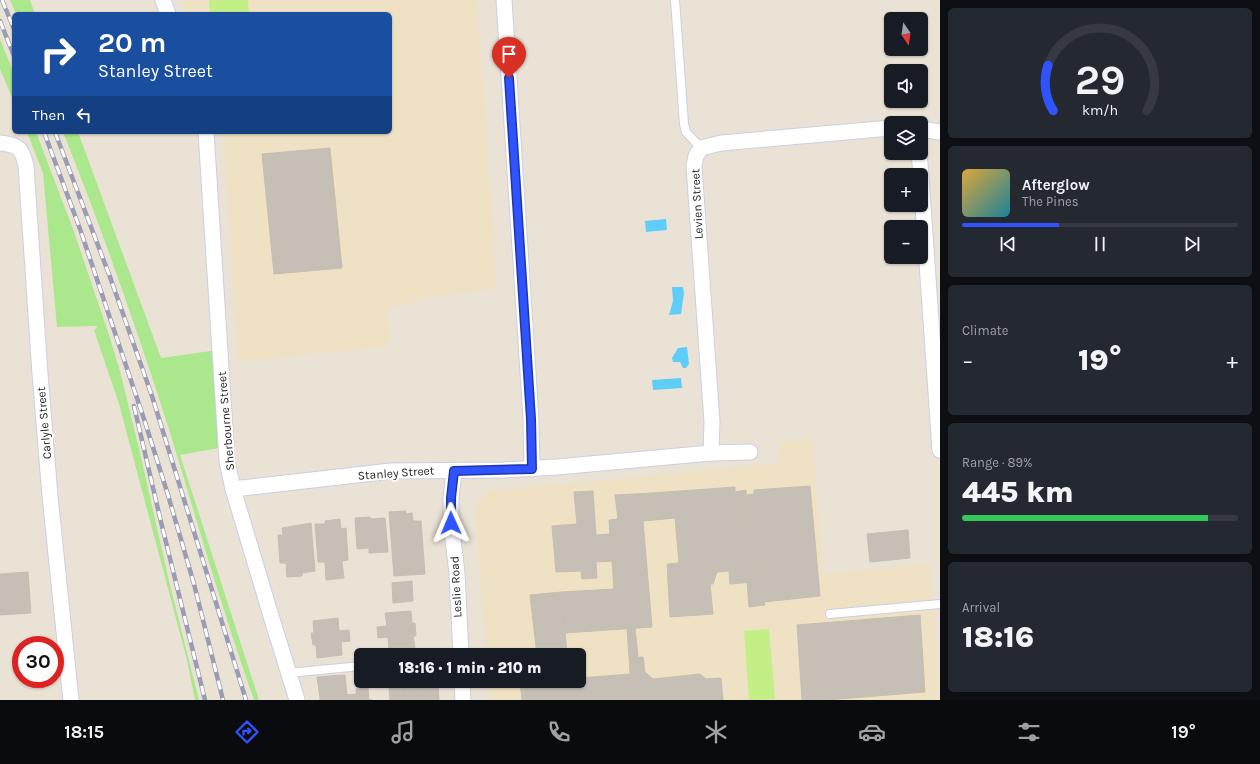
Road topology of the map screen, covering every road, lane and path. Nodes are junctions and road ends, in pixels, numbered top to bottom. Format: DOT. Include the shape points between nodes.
graph roads {
  1 [pos="163,0"];
  2 [pos="504,0"];
  3 [pos="675,0"];
  4 [pos="167,12"];
  5 [pos="884,129"];
  6 [pos="928,130"];
  7 [pos="940,132"];
  8 [pos="206,134"];
  9 [pos="0,143"];
  10 [pos="701,148"];
  11 [pos="923,212"];
  12 [pos="940,450"];
  13 [pos="711,452"];
  14 [pos="750,452"];
  15 [pos="532,469"];
  16 [pos="454,471"];
  17 [pos="233,489"];
  18 [pos="940,604"];
  19 [pos="830,614"];
  20 [pos="461,648"];
  21 [pos="354,667"];
  22 [pos="288,673"];
  23 [pos="462,688"];
  24 [pos="71,700"];
  25 [pos="297,700"];
  26 [pos="463,700"];
  1 -- 4 [label="street"];
  2 -- 15 [label="street"];
  3 -- 10 [label="lane" via="684,124 686,132"];
  5 -- 10 [label="street" via="721,143"];
  6 -- 7 [label="street"];
  8 -- 17 [label="street, Sherbourne Street" via="227,461"];
  9 -- 24 [label="street, Carlyle Street" via="19,147 26,166 48,473"];
  10 -- 13 [label="street, Levien Street" via="694,166 712,422"];
  11 -- 12 [label="street"];
  13 -- 14 [label="street, Stanley Street"];
  13 -- 15 [label="street, Stanley Street"];
  15 -- 16 [label="street, Stanley Street"];
  16 -- 17 [label="street, Stanley Street" via="391,471"];
  16 -- 20 [label="street, Leslie Road" via="451,523 457,573"];
  17 -- 22 [label="street, Sherbourne Street"];
  18 -- 19 [label="lane"];
  21 -- 22 [label="lane"];
  22 -- 25 [label="street, Sherbourne Street"];
  23 -- 26 [label="street"];
}
